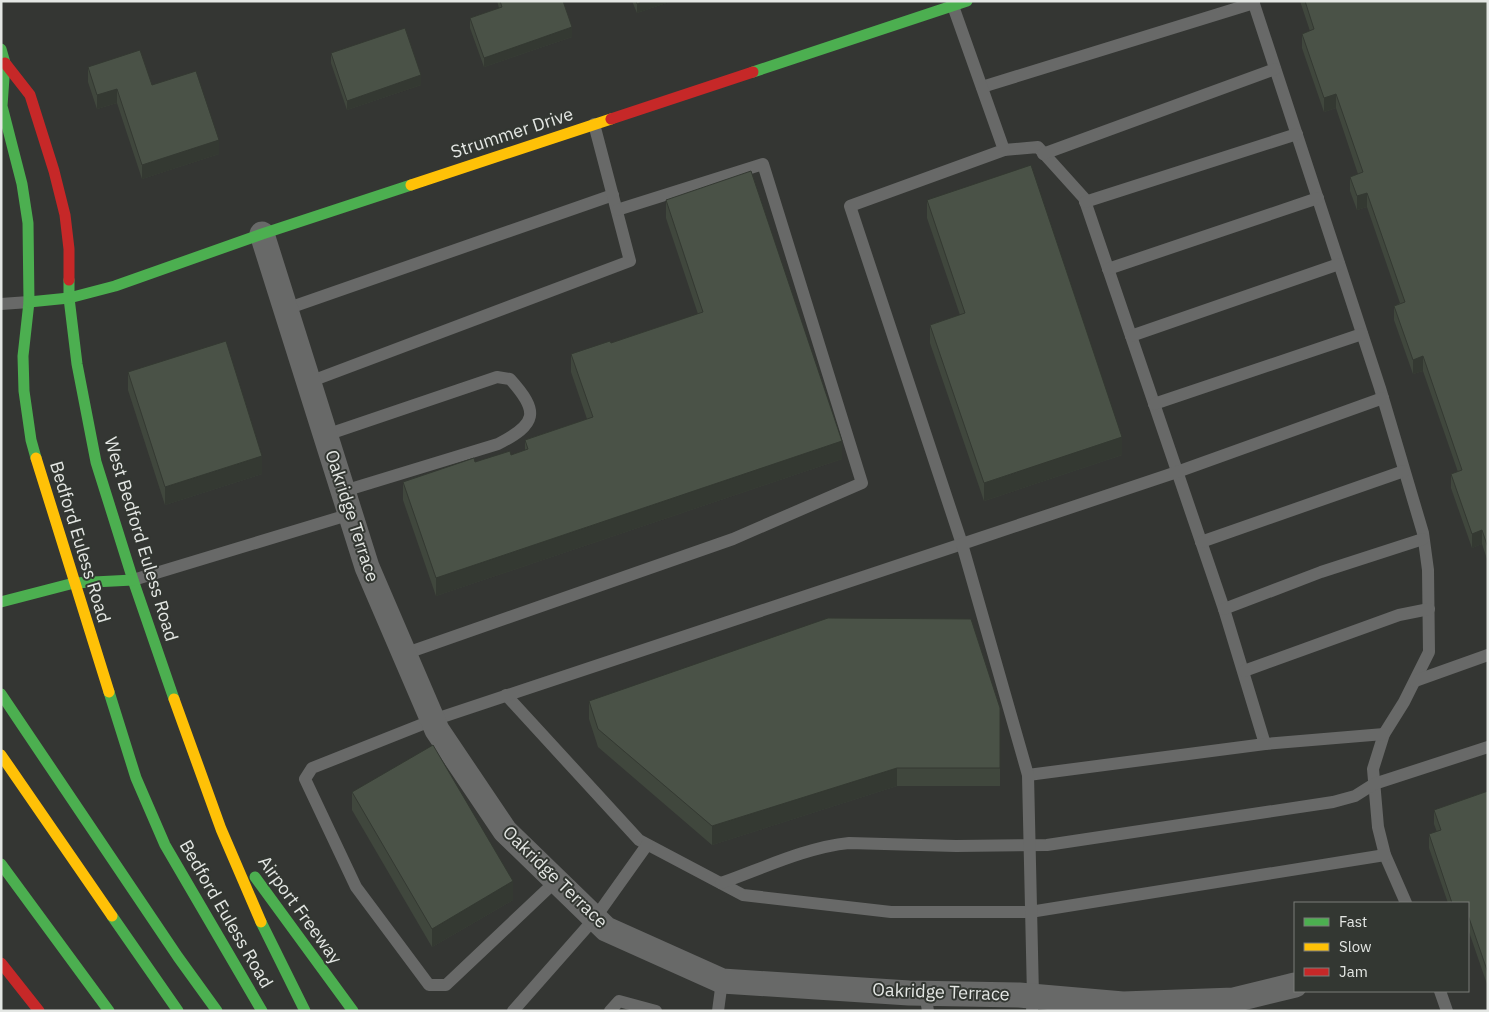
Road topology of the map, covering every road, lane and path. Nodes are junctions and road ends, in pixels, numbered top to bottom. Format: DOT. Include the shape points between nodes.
graph roads {
  1 [pos="967,1"];
  2 [pos="1253,2"];
  3 [pos="953,6"];
  4 [pos="1,49"];
  5 [pos="3,63"];
  6 [pos="1276,69"];
  7 [pos="982,87"];
  8 [pos="594,124"];
  9 [pos="1297,134"];
  10 [pos="1004,150"];
  11 [pos="1043,154"];
  12 [pos="613,195"];
  13 [pos="1318,198"];
  14 [pos="1085,202"];
  15 [pos="617,210"];
  16 [pos="262,234"];
  17 [pos="1339,264"];
  18 [pos="1108,269"];
  19 [pos="69,298"];
  20 [pos="29,302"];
  21 [pos="1,304"];
  22 [pos="286,309"];
  23 [pos="1362,334"];
  24 [pos="1131,336"];
  25 [pos="309,382"];
  26 [pos="1383,398"];
  27 [pos="1154,404"];
  28 [pos="326,435"];
  29 [pos="1404,470"];
  30 [pos="1177,472"];
  31 [pos="347,503"];
  32 [pos="1423,539"];
  33 [pos="1201,542"];
  34 [pos="962,544"];
  35 [pos="133,580"];
  36 [pos="74,584"];
  37 [pos="1,602"];
  38 [pos="1224,609"];
  39 [pos="1429,609"];
  40 [pos="404,654"];
  41 [pos="1488,655"];
  42 [pos="1244,671"];
  43 [pos="1415,681"];
  44 [pos="1,694"];
  45 [pos="506,695"];
  46 [pos="433,720"];
  47 [pos="1384,734"];
  48 [pos="1265,744"];
  49 [pos="1488,747"];
  50 [pos="1,755"];
  51 [pos="1028,775"];
  52 [pos="1374,784"];
  53 [pos="220,829"];
  54 [pos="647,845"];
  55 [pos="1029,846"];
  56 [pos="1385,855"];
  57 [pos="1,864"];
  58 [pos="556,881"];
  59 [pos="721,883"];
  60 [pos="1406,902"];
  61 [pos="1030,912"];
  62 [pos="595,918"];
  63 [pos="1,963"];
  64 [pos="722,981"];
  65 [pos="1294,985"];
  66 [pos="1440,992"];
  67 [pos="927,1002"];
  68 [pos="1032,1003"];
  69 [pos="39,1011"];
  70 [pos="109,1011"];
  71 [pos="178,1011"];
  72 [pos="217,1011"];
  73 [pos="262,1011"];
  74 [pos="304,1011"];
  75 [pos="353,1011"];
  76 [pos="513,1011"];
  77 [pos="610,1011"];
  78 [pos="656,1011"];
  79 [pos="718,1011"];
  80 [pos="1447,1011"];
  1 -- 3 [label="main road, Strummer Drive"];
  2 -- 6 [label="lane"];
  2 -- 7 [label="lane"];
  3 -- 7 [label="lane"];
  3 -- 8 [label="main road, Strummer Drive"];
  4 -- 5 [label="main road, Bedford Euless Road"];
  5 -- 19 [label="main road, West Bedford Euless Road" via="30,95 54,171 65,215"];
  5 -- 20 [label="main road, Bedford Euless Road" via="2,106 22,184 28,223"];
  6 -- 9 [label="lane"];
  6 -- 11 [label="lane"];
  7 -- 10 [label="lane"];
  8 -- 12 [label="lane"];
  8 -- 16 [label="main road, Strummer Drive"];
  9 -- 13 [label="lane"];
  9 -- 14 [label="lane"];
  10 -- 11 [label="lane" via="1038,147"];
  10 -- 34 [label="lane" via="850,206"];
  11 -- 14 [label="lane"];
  12 -- 15 [label="lane"];
  12 -- 22 [label="lane"];
  13 -- 17 [label="lane"];
  13 -- 18 [label="lane"];
  14 -- 18 [label="lane"];
  15 -- 25 [label="lane" via="630,261"];
  15 -- 40 [label="lane" via="763,164 862,483 733,539"];
  16 -- 19 [label="main road, Strummer Drive" via="115,286"];
  16 -- 22 [label="street, Oakridge Terrace"];
  17 -- 23 [label="lane"];
  17 -- 24 [label="lane"];
  18 -- 24 [label="lane"];
  19 -- 20 [label="main road, Strummer Drive"];
  19 -- 35 [label="main road, West Bedford Euless Road" via="77,364 96,462"];
  20 -- 21 [label="lane"];
  20 -- 36 [label="main road, Bedford Euless Road" via="23,365 31,440"];
  22 -- 25 [label="street, Oakridge Terrace"];
  23 -- 26 [label="lane"];
  23 -- 27 [label="lane"];
  24 -- 27 [label="lane"];
  25 -- 28 [label="street, Oakridge Terrace"];
  26 -- 29 [label="lane"];
  26 -- 30 [label="lane"];
  27 -- 30 [label="lane"];
  28 -- 31 [label="street, Oakridge Terrace"];
  28 -- 31 [label="lane" via="497,378 510,379 529,405 531,416 526,427 517,434"];
  29 -- 32 [label="lane"];
  29 -- 33 [label="lane"];
  30 -- 33 [label="lane"];
  30 -- 34 [label="lane"];
  31 -- 35 [label="lane"];
  31 -- 40 [label="street, Oakridge Terrace" via="367,568"];
  32 -- 38 [label="lane" via="1321,572"];
  32 -- 39 [label="lane"];
  33 -- 38 [label="lane"];
  34 -- 45 [label="lane"];
  34 -- 51 [label="lane"];
  35 -- 36 [label="main road"];
  35 -- 53 [label="main road, West Bedford Euless Road"];
  36 -- 37 [label="main road"];
  36 -- 73 [label="main road, Bedford Euless Road" via="136,778 165,845"];
  38 -- 42 [label="lane"];
  39 -- 42 [label="lane" via="1399,615"];
  39 -- 43 [label="lane" via="1429,652"];
  40 -- 46 [label="street, Oakridge Terrace"];
  41 -- 43 [label="lane"];
  42 -- 48 [label="lane"];
  43 -- 47 [label="lane"];
  44 -- 72 [label="main road"];
  45 -- 46 [label="lane"];
  45 -- 54 [label="lane"];
  46 -- 58 [label="street, Oakridge Terrace" via="505,831"];
  46 -- 58 [label="lane" via="312,768 305,779 356,887 429,984 446,985"];
  47 -- 48 [label="lane"];
  47 -- 52 [label="lane" via="1373,769"];
  48 -- 51 [label="lane"];
  49 -- 52 [label="lane"];
  50 -- 71 [label="main road"];
  51 -- 55 [label="lane"];
  52 -- 55 [label="lane" via="1354,796 1333,802"];
  52 -- 56 [label="lane" via="1378,827"];
  53 -- 74 [label="main road, West Bedford Euless Road"];
  53 -- 75 [label="main road, Airport Freeway"];
  54 -- 59 [label="lane"];
  54 -- 62 [label="lane"];
  55 -- 59 [label="lane" via="836,844"];
  55 -- 61 [label="lane"];
  56 -- 60 [label="lane"];
  56 -- 61 [label="lane"];
  57 -- 70 [label="main road"];
  58 -- 62 [label="street, Oakridge Terrace"];
  59 -- 61 [label="lane" via="743,895 891,912"];
  61 -- 68 [label="lane"];
  62 -- 64 [label="street, Oakridge Terrace" via="606,929"];
  62 -- 76 [label="lane"];
  63 -- 69 [label="main road"];
  64 -- 67 [label="street, Oakridge Terrace"];
  64 -- 79 [label="lane"];
  65 -- 68 [label="street, Oakridge Terrace" via="1234,1000"];
  66 -- 80 [label="lane"];
  67 -- 68 [label="street, Oakridge Terrace"];
  77 -- 78 [label="lane" via="619,1001"];
}
